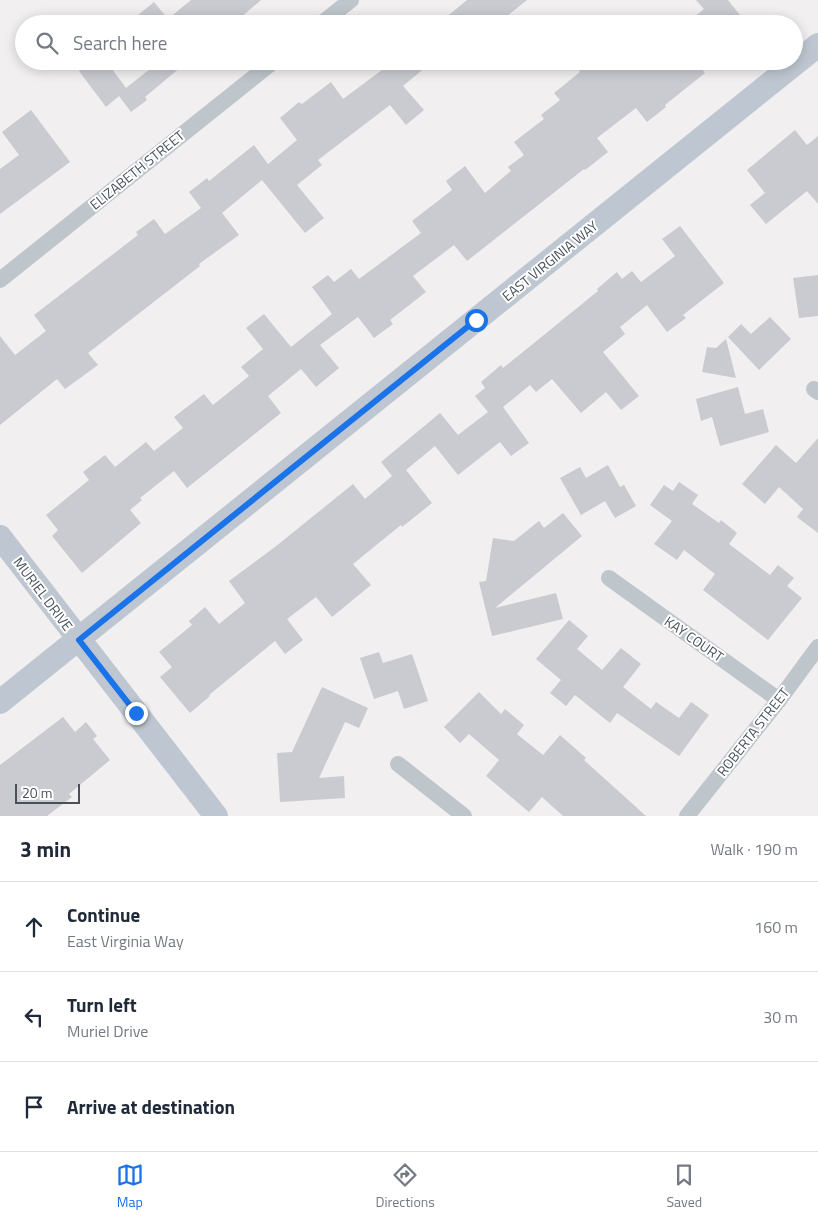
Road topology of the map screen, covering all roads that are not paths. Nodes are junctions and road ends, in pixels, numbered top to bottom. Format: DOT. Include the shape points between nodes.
graph roads {
  1 [pos="351,0"];
  2 [pos="332,15"];
  3 [pos="818,45"];
  4 [pos="803,57"];
  5 [pos="263,70"];
  6 [pos="787,70"];
  7 [pos="0,280"];
  8 [pos="0,537"];
  9 [pos="609,578"];
  10 [pos="79,640"];
  11 [pos="818,647"];
  12 [pos="779,700"];
  13 [pos="0,702"];
  14 [pos="398,764"];
  15 [pos="216,816"];
  16 [pos="464,816"];
  17 [pos="687,816"];
  1 -- 2 [label="street"];
  3 -- 4 [label="street, EAST VIRGINIA WAY"];
  5 -- 7 [label="street, ELIZABETH STREET"];
  6 -- 10 [label="street, EAST VIRGINIA WAY"];
  8 -- 10 [label="street, MURIEL DRIVE"];
  9 -- 12 [label="street, KAY COURT"];
  10 -- 13 [label="street, EAST VIRGINIA WAY"];
  10 -- 15 [label="street, MURIEL DRIVE"];
  11 -- 12 [label="street, ROBERTA STREET"];
  12 -- 17 [label="street, ROBERTA STREET"];
  14 -- 16 [label="street"];
}
